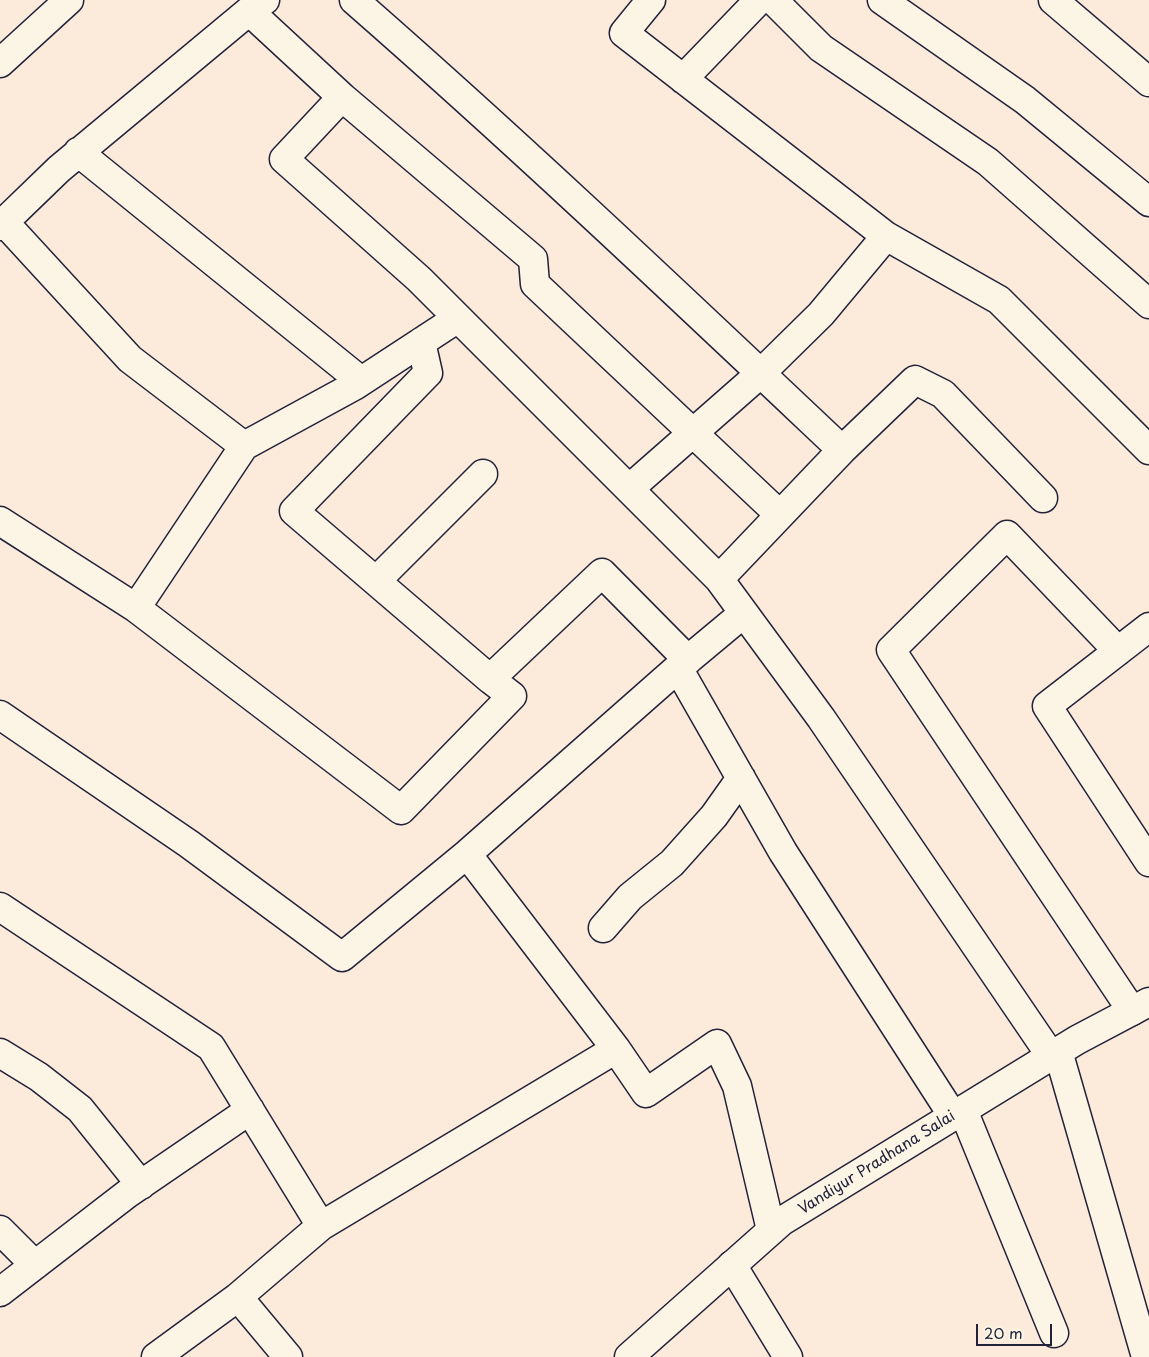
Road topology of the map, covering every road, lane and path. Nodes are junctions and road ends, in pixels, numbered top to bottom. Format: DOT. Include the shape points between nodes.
graph roads {
  1 [pos="69,0"];
  2 [pos="354,0"];
  3 [pos="651,0"];
  4 [pos="759,0"];
  5 [pos="773,0"];
  6 [pos="882,0"];
  7 [pos="1053,0"];
  8 [pos="261,3"];
  9 [pos="0,63"];
  10 [pos="683,79"];
  11 [pos="1149,82"];
  12 [pos="342,97"];
  13 [pos="78,152"];
  14 [pos="1149,202"];
  15 [pos="2,224"];
  16 [pos="886,236"];
  17 [pos="1149,304"];
  18 [pos="458,318"];
  19 [pos="421,342"];
  20 [pos="761,373"];
  21 [pos="361,381"];
  22 [pos="693,433"];
  23 [pos="244,446"];
  24 [pos="842,450"];
  25 [pos="1149,450"];
  26 [pos="483,474"];
  27 [pos="629,489"];
  28 [pos="1043,498"];
  29 [pos="780,515"];
  30 [pos="0,521"];
  31 [pos="719,579"];
  32 [pos="376,581"];
  33 [pos="136,608"];
  34 [pos="744,614"];
  35 [pos="1149,627"];
  36 [pos="1118,651"];
  37 [pos="683,664"];
  38 [pos="490,679"];
  39 [pos="0,715"];
  40 [pos="741,778"];
  41 [pos="467,854"];
  42 [pos="1149,862"];
  43 [pos="0,907"];
  44 [pos="602,928"];
  45 [pos="1141,1006"];
  46 [pos="616,1049"];
  47 [pos="0,1053"];
  48 [pos="1055,1053"];
  49 [pos="250,1110"];
  50 [pos="958,1113"];
  51 [pos="141,1185"];
  52 [pos="321,1226"];
  53 [pos="0,1230"];
  54 [pos="771,1230"];
  55 [pos="36,1265"];
  56 [pos="732,1265"];
  57 [pos="0,1292"];
  58 [pos="238,1297"];
  59 [pos="1054,1334"];
  60 [pos="156,1357"];
  61 [pos="288,1357"];
  62 [pos="629,1357"];
  63 [pos="788,1357"];
  64 [pos="1146,1357"];
  1 -- 9 [label="street"];
  2 -- 20 [label="street" via="444,78"];
  3 -- 10 [label="street" via="624,33"];
  4 -- 10 [label="street"];
  5 -- 17 [label="street" via="821,48 988,162"];
  6 -- 14 [label="street" via="1026,100"];
  7 -- 11 [label="street"];
  8 -- 12 [label="street"];
  8 -- 13 [label="street"];
  10 -- 16 [label="street"];
  12 -- 18 [label="street" via="284,159"];
  12 -- 22 [label="street" via="533,259 535,284"];
  13 -- 15 [label="street"];
  13 -- 21 [label="street"];
  15 -- 23 [label="street" via="130,359"];
  16 -- 20 [label="street" via="821,314"];
  16 -- 25 [label="street" via="999,300"];
  18 -- 19 [label="street"];
  18 -- 27 [label="street"];
  19 -- 21 [label="street"];
  19 -- 32 [label="street" via="428,372 294,511"];
  20 -- 22 [label="street"];
  20 -- 24 [label="street"];
  21 -- 23 [label="street"];
  22 -- 27 [label="street"];
  22 -- 29 [label="street"];
  23 -- 33 [label="street"];
  24 -- 28 [label="street" via="915,380 943,394"];
  24 -- 29 [label="street"];
  26 -- 32 [label="street"];
  27 -- 31 [label="street"];
  29 -- 31 [label="street"];
  30 -- 33 [label="street"];
  31 -- 34 [label="street"];
  32 -- 38 [label="street"];
  33 -- 38 [label="street" via="401,810 512,696"];
  34 -- 37 [label="street"];
  34 -- 48 [label="street" via="821,718"];
  35 -- 36 [label="street"];
  36 -- 42 [label="street" via="1047,706"];
  36 -- 45 [label="street" via="1007,535 890,650"];
  37 -- 38 [label="street" via="602,573"];
  37 -- 40 [label="street"];
  37 -- 41 [label="street"];
  39 -- 41 [label="street" via="189,844 342,957"];
  40 -- 44 [label="street" via="714,816 672,863 630,897"];
  40 -- 50 [label="street" via="783,852"];
  41 -- 46 [label="street"];
  43 -- 49 [label="street" via="211,1047"];
  45 -- 48 [label="street, Vandiyur Pradhana Salai"];
  46 -- 52 [label="street"];
  46 -- 54 [label="street" via="646,1093 717,1044 737,1086"];
  47 -- 51 [label="street" via="39,1077 80,1109"];
  48 -- 50 [label="street, Vandiyur Pradhana Salai"];
  48 -- 64 [label="street"];
  49 -- 51 [label="street"];
  49 -- 52 [label="street"];
  50 -- 54 [label="street, Vandiyur Pradhana Salai"];
  50 -- 59 [label="street"];
  51 -- 55 [label="street"];
  52 -- 58 [label="street"];
  53 -- 55 [label="street"];
  54 -- 56 [label="street, Vandiyur Pradhana Salai"];
  55 -- 57 [label="street"];
  56 -- 62 [label="street, Vandiyur Pradhana Salai"];
  56 -- 63 [label="street"];
  58 -- 60 [label="street"];
  58 -- 61 [label="street"];
}
